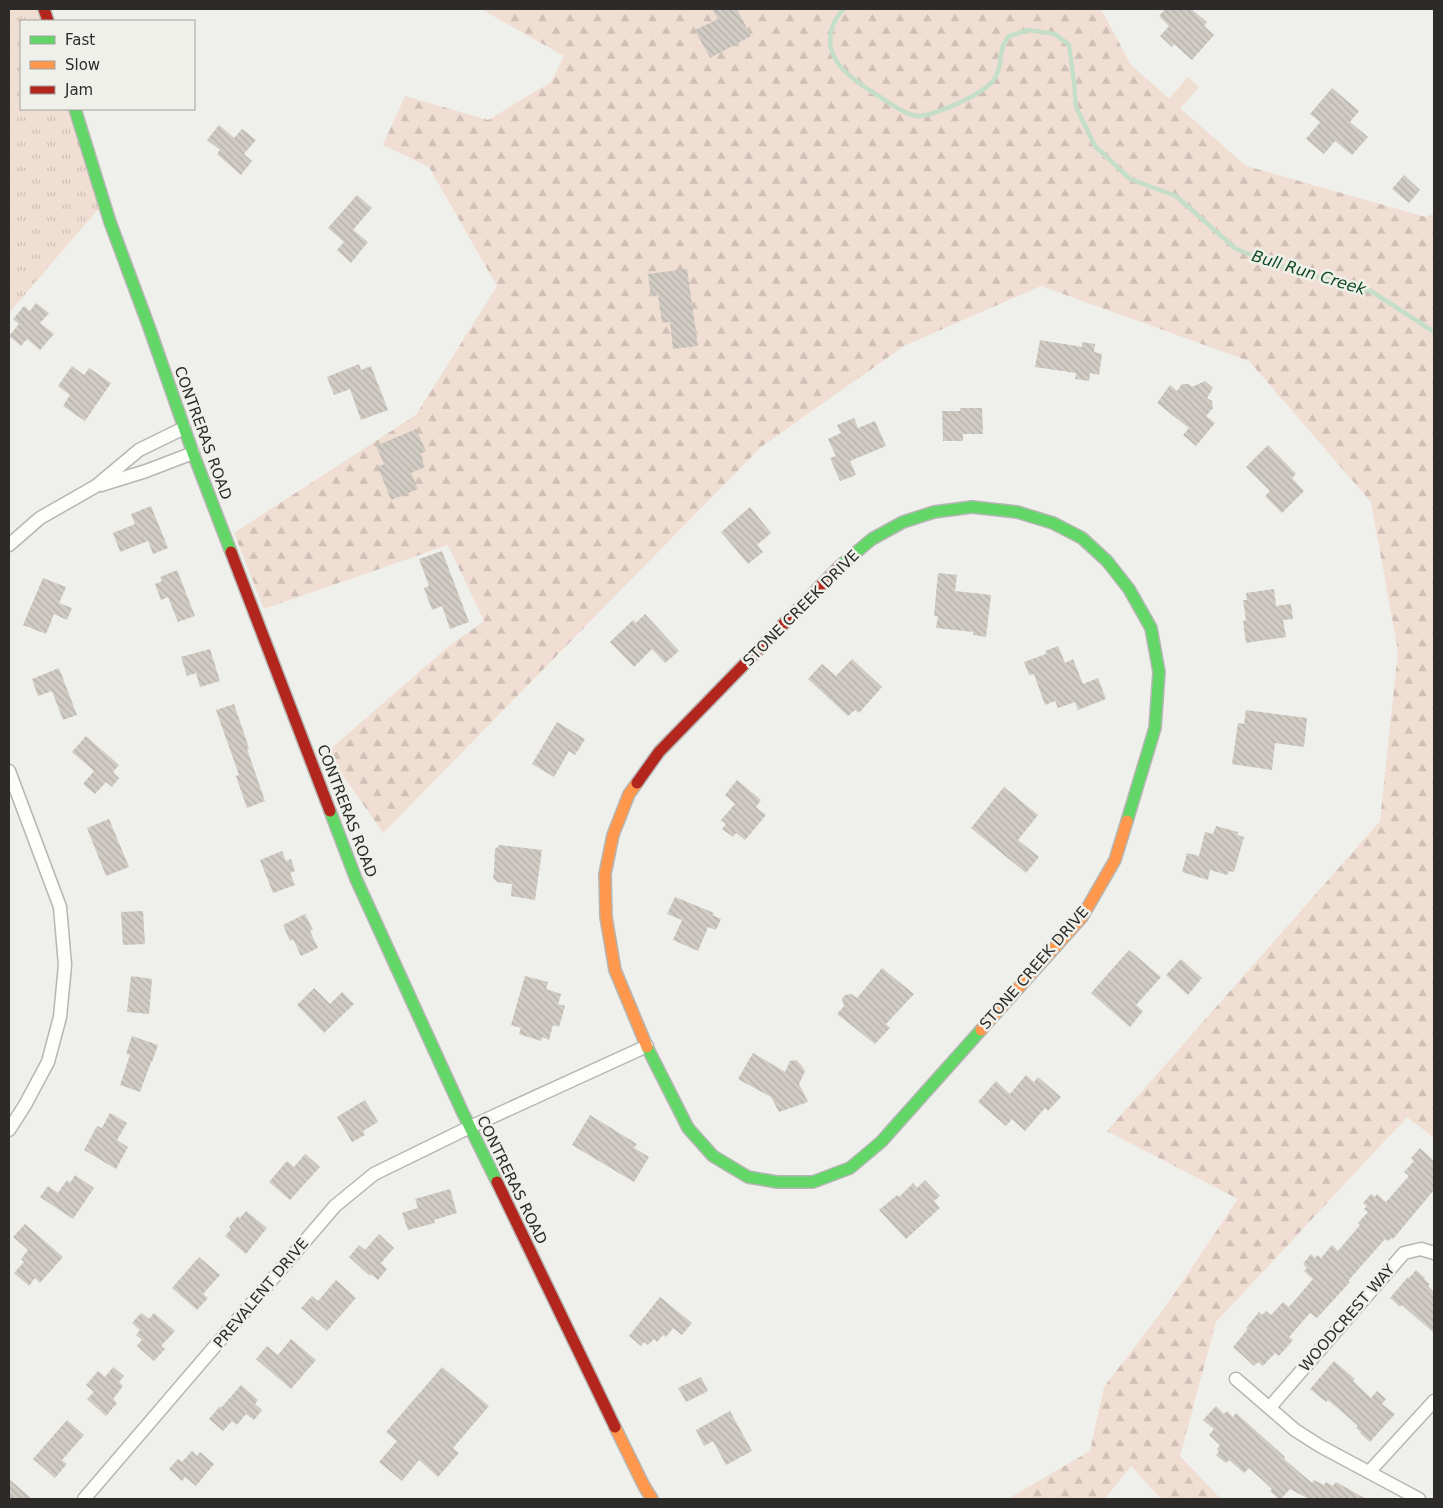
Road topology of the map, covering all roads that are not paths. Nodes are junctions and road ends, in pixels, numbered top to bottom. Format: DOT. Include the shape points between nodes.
graph roads {
  1 [pos="75,110"];
  2 [pos="184,428"];
  3 [pos="193,454"];
  4 [pos="96,486"];
  5 [pos="9,545"];
  6 [pos="9,771"];
  7 [pos="647,1046"];
  8 [pos="470,1127"];
  9 [pos="9,1130"];
  10 [pos="1434,1253"];
  11 [pos="1236,1380"];
  12 [pos="1434,1401"];
  13 [pos="1270,1407"];
  14 [pos="1369,1472"];
  15 [pos="84,1499"];
  16 [pos="652,1499"];
  17 [pos="1419,1499"];
  1 -- 2 [label="street, CONTRERAS ROAD" via="110,222"];
  2 -- 3 [label="street, CONTRERAS ROAD"];
  2 -- 4 [label="street" via="139,450"];
  3 -- 4 [label="street"];
  3 -- 8 [label="street, CONTRERAS ROAD" via="356,879"];
  4 -- 5 [label="street" via="40,518"];
  6 -- 9 [label="street" via="60,907 65,965 60,1017 48,1062"];
  7 -- 7 [label="street, STONE CREEK DRIVE" via="688,1128 712,1156 748,1176 777,1182 813,1182 850,1168 881,1142 1082,917 1115,860 1155,728 1159,672 1151,628 1130,589 1082,538 1054,523 1017,512 972,507 934,512 903,522 872,539 840,566 659,752 629,794 613,835 605,874 606,917 615,970"];
  7 -- 8 [label="street"];
  8 -- 15 [label="street, PREVALENT DRIVE" via="374,1174 336,1206"];
  8 -- 16 [label="street, CONTRERAS ROAD"];
  10 -- 13 [label="street, WOODCREST WAY" via="1421,1249 1404,1253"];
  11 -- 13 [label="street"];
  12 -- 14 [label="street"];
  13 -- 14 [label="street" via="1295,1430"];
  14 -- 17 [label="street"];
}
